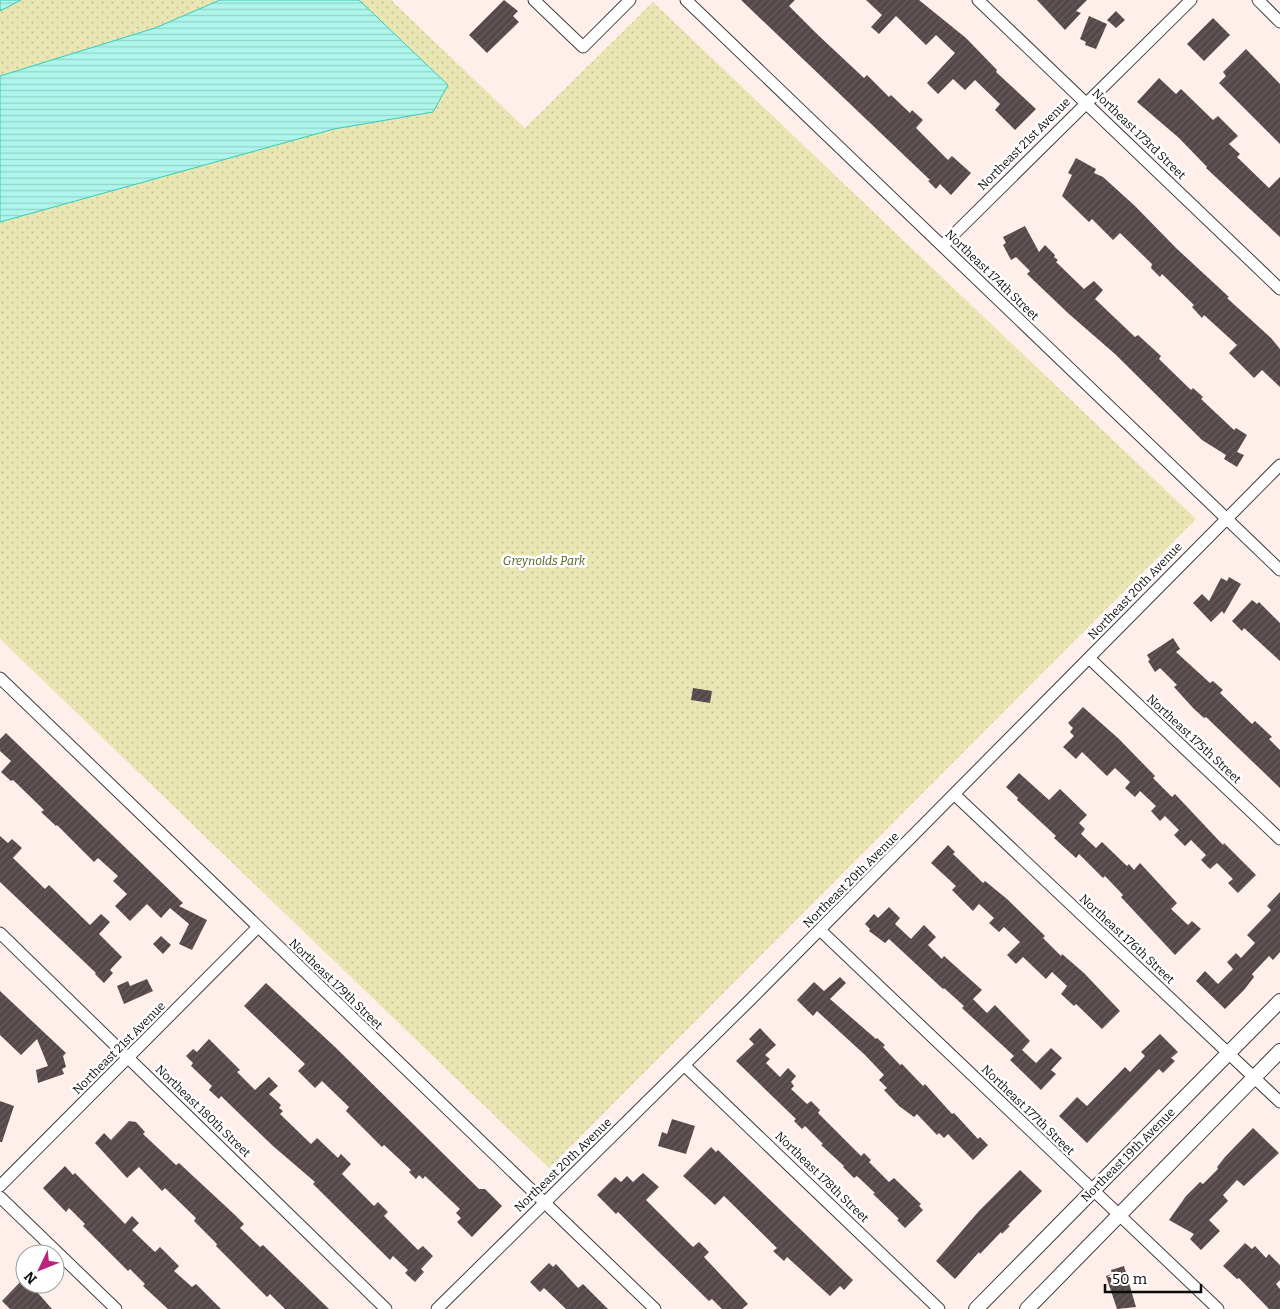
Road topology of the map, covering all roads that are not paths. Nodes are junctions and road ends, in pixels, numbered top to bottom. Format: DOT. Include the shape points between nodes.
graph roads {
  1 [pos="534,0"];
  2 [pos="630,0"];
  3 [pos="686,0"];
  4 [pos="978,0"];
  5 [pos="1191,0"];
  6 [pos="1258,0"];
  7 [pos="1280,22"];
  8 [pos="1086,102"];
  9 [pos="942,246"];
  10 [pos="1280,289"];
  11 [pos="1280,466"];
  12 [pos="1226,518"];
  13 [pos="1280,570"];
  14 [pos="1089,658"];
  15 [pos="0,678"];
  16 [pos="955,795"];
  17 [pos="1280,839"];
  18 [pos="257,928"];
  19 [pos="820,930"];
  20 [pos="0,933"];
  21 [pos="1280,1001"];
  22 [pos="1280,1051"];
  23 [pos="1228,1054"];
  24 [pos="129,1057"];
  25 [pos="685,1066"];
  26 [pos="1254,1078"];
  27 [pos="1280,1102"];
  28 [pos="0,1186"];
  29 [pos="1092,1190"];
  30 [pos="0,1197"];
  31 [pos="545,1202"];
  32 [pos="1118,1215"];
  33 [pos="116,1309"];
  34 [pos="386,1309"];
  35 [pos="437,1309"];
  36 [pos="655,1309"];
  37 [pos="939,1309"];
  38 [pos="976,1309"];
  39 [pos="1027,1309"];
  40 [pos="1218,1309"];
  1 -- 2 [label="street" via="583,47"];
  3 -- 9 [label="street, Northeast 174th Street"];
  4 -- 8 [label="street, Northeast 173rd Street"];
  5 -- 8 [label="street, Northeast 21st Avenue"];
  6 -- 7 [label="street"];
  8 -- 9 [label="street, Northeast 21st Avenue"];
  8 -- 10 [label="street, Northeast 173rd Street"];
  9 -- 12 [label="street, Northeast 174th Street"];
  11 -- 12 [label="street, Northeast 20th Avenue"];
  12 -- 13 [label="street, Northeast 174th Street"];
  12 -- 14 [label="street, Northeast 20th Avenue"];
  14 -- 16 [label="street, Northeast 20th Avenue"];
  14 -- 17 [label="street, Northeast 175th Street"];
  15 -- 18 [label="street, Northeast 179th Street"];
  16 -- 19 [label="street, Northeast 20th Avenue"];
  16 -- 23 [label="street, Northeast 176th Street"];
  18 -- 24 [label="street, Northeast 21st Avenue"];
  18 -- 31 [label="street, Northeast 179th Street"];
  19 -- 25 [label="street, Northeast 20th Avenue"];
  19 -- 29 [label="street, Northeast 177th Street"];
  20 -- 24 [label="street, Northeast 180th Street"];
  21 -- 23 [label="street, Northeast 19th Avenue"];
  22 -- 26 [label="street"];
  23 -- 26 [label="street, Northeast 176th Street"];
  23 -- 29 [label="street, Northeast 19th Avenue"];
  24 -- 28 [label="street, Northeast 21st Avenue"];
  24 -- 34 [label="street, Northeast 180th Street"];
  25 -- 31 [label="street, Northeast 20th Avenue"];
  25 -- 37 [label="street, Northeast 178th Street"];
  26 -- 27 [label="street, Northeast 176th Street"];
  26 -- 32 [label="street"];
  29 -- 32 [label="street, Northeast 177th Street"];
  29 -- 38 [label="street, Northeast 19th Avenue"];
  30 -- 33 [label="street"];
  31 -- 35 [label="street, Northeast 20th Avenue"];
  31 -- 36 [label="street, Northeast 179th Street"];
  32 -- 39 [label="street"];
  32 -- 40 [label="street, Northeast 177th Street"];
}
